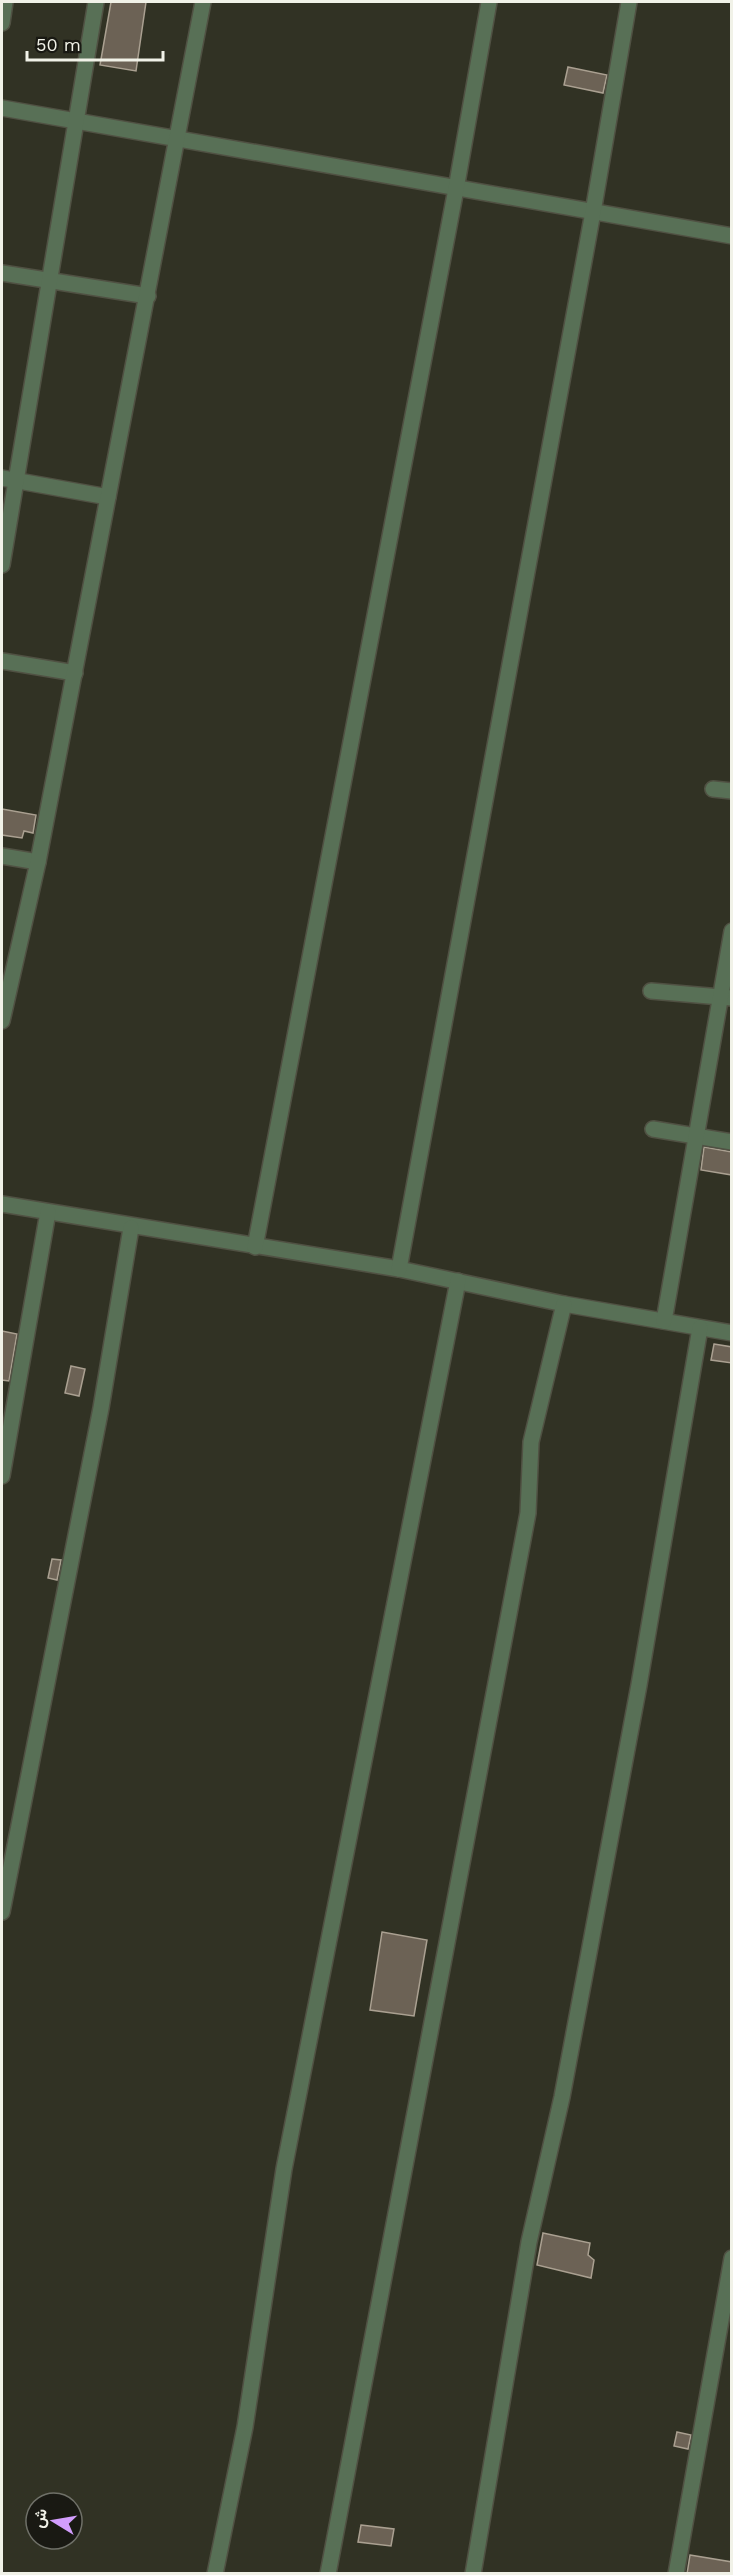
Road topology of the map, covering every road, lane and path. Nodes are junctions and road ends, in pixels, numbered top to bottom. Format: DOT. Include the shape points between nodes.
graph roads {
  1 [pos="5,2"];
  2 [pos="96,2"];
  3 [pos="203,2"];
  4 [pos="489,2"];
  5 [pos="629,2"];
  6 [pos="2,23"];
  7 [pos="2,108"];
  8 [pos="75,121"];
  9 [pos="178,138"];
  10 [pos="456,189"];
  11 [pos="593,212"];
  12 [pos="732,236"];
  13 [pos="2,273"];
  14 [pos="50,281"];
  15 [pos="148,296"];
  16 [pos="8,479"];
  17 [pos="108,497"];
  18 [pos="2,565"];
  19 [pos="2,661"];
  20 [pos="75,673"];
  21 [pos="713,789"];
  22 [pos="732,791"];
  23 [pos="2,856"];
  24 [pos="38,862"];
  25 [pos="732,931"];
  26 [pos="651,991"];
  27 [pos="726,997"];
  28 [pos="2,1021"];
  29 [pos="653,1129"];
  30 [pos="696,1136"];
  31 [pos="732,1142"];
  32 [pos="2,1204"];
  33 [pos="48,1212"];
  34 [pos="131,1228"];
  35 [pos="255,1247"];
  36 [pos="399,1269"];
  37 [pos="458,1281"];
  38 [pos="564,1304"];
  39 [pos="664,1321"];
  40 [pos="700,1328"];
  41 [pos="732,1333"];
  42 [pos="2,1476"];
  43 [pos="3,1893"];
  44 [pos="2,1912"];
  45 [pos="732,2258"];
  46 [pos="215,2574"];
  47 [pos="328,2574"];
  48 [pos="473,2574"];
  49 [pos="676,2574"];
  1 -- 6 [label="street"];
  2 -- 8 [label="street"];
  3 -- 9 [label="street"];
  4 -- 10 [label="street"];
  5 -- 11 [label="street"];
  7 -- 8 [label="street"];
  8 -- 9 [label="street"];
  8 -- 14 [label="street"];
  9 -- 10 [label="street"];
  9 -- 15 [label="street"];
  10 -- 11 [label="street"];
  10 -- 35 [label="street"];
  11 -- 12 [label="street"];
  11 -- 36 [label="street"];
  13 -- 14 [label="street"];
  14 -- 15 [label="street"];
  14 -- 16 [label="street"];
  15 -- 17 [label="street"];
  16 -- 17 [label="street"];
  16 -- 18 [label="street"];
  17 -- 20 [label="street"];
  19 -- 20 [label="street"];
  20 -- 24 [label="street"];
  21 -- 22 [label="street"];
  23 -- 24 [label="street"];
  24 -- 28 [label="street"];
  25 -- 27 [label="street"];
  26 -- 27 [label="street"];
  27 -- 30 [label="street"];
  29 -- 30 [label="street"];
  30 -- 31 [label="street"];
  30 -- 39 [label="street"];
  32 -- 33 [label="street"];
  33 -- 34 [label="street"];
  33 -- 42 [label="street"];
  34 -- 35 [label="street"];
  34 -- 43 [label="street" via="101,1408"];
  35 -- 36 [label="street"];
  36 -- 37 [label="street"];
  37 -- 38 [label="street"];
  37 -- 46 [label="street" via="284,2169 245,2427"];
  38 -- 39 [label="street"];
  38 -- 47 [label="street" via="531,1442 528,1513"];
  39 -- 40 [label="street"];
  40 -- 41 [label="street"];
  40 -- 48 [label="street" via="639,1685 562,2097 529,2242"];
  43 -- 44 [label="street"];
  45 -- 49 [label="street"];
}
